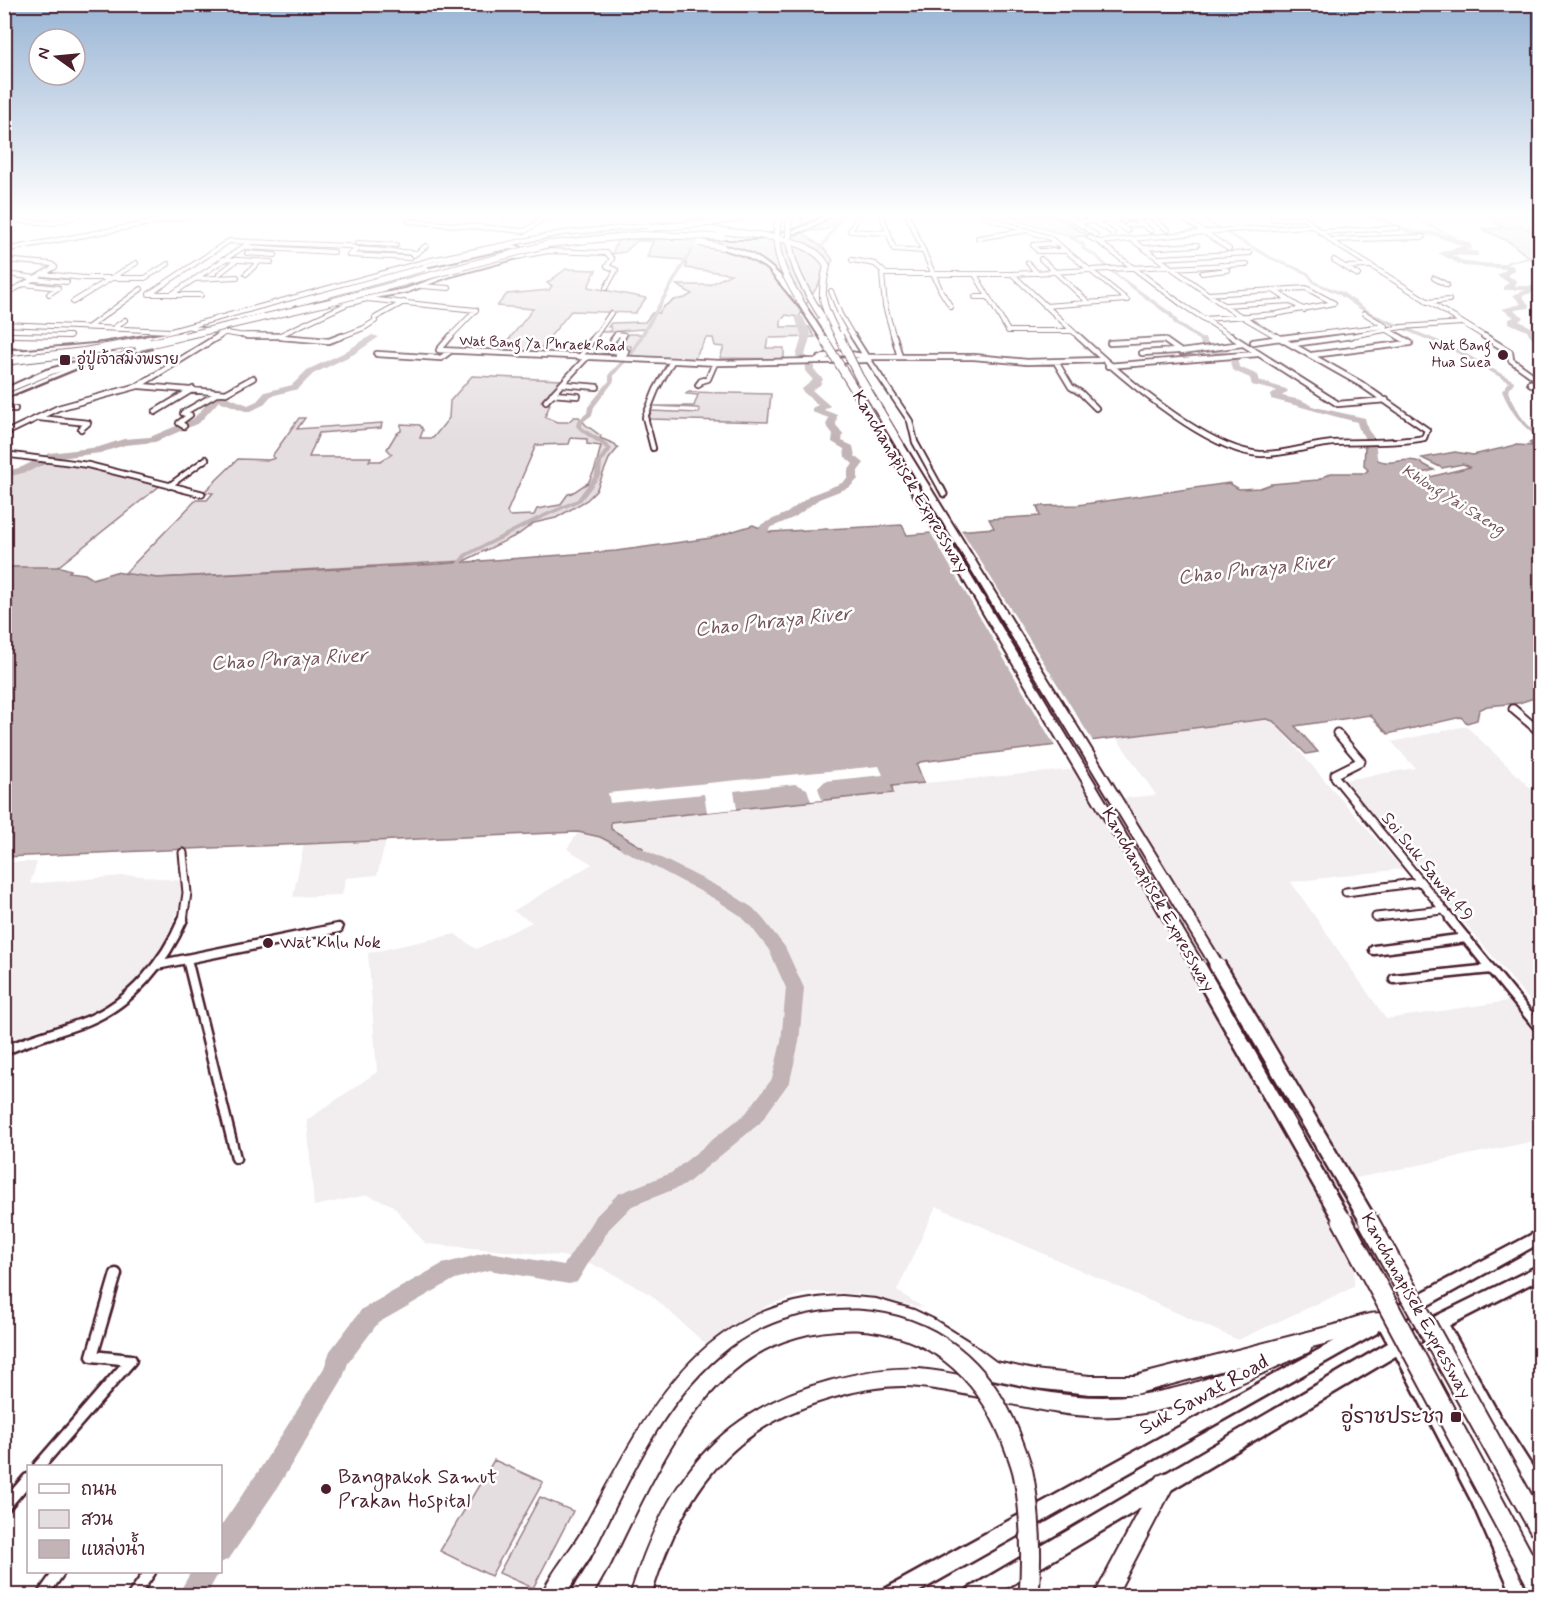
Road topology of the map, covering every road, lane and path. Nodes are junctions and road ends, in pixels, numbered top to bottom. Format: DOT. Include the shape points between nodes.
graph roads {
  1 [pos="54,291"];
  2 [pos="92,291"];
  3 [pos="139,291"];
  4 [pos="154,291"];
  5 [pos="177,291"];
  6 [pos="319,291"];
  7 [pos="335,291"];
  8 [pos="346,291"];
  9 [pos="356,291"];
  10 [pos="405,291"];
  11 [pos="789,291"];
  12 [pos="794,291"];
  13 [pos="807,291"];
  14 [pos="821,291"];
  15 [pos="831,291"];
  16 [pos="882,291"];
  17 [pos="942,291"];
  18 [pos="984,291"];
  19 [pos="1029,291"];
  20 [pos="1075,291"];
  21 [pos="1116,291"];
  22 [pos="1164,291"];
  23 [pos="1203,291"];
  24 [pos="1261,291"];
  25 [pos="1273,291"];
  26 [pos="1313,291"];
  27 [pos="1409,291"];
  28 [pos="49,294"];
  29 [pos="1208,294"];
  30 [pos="171,295"];
  31 [pos="201,295"];
  32 [pos="975,297"];
  33 [pos="988,297"];
  34 [pos="1449,300"];
  35 [pos="1290,301"];
  36 [pos="73,302"];
  37 [pos="404,302"];
  38 [pos="1088,302"];
  39 [pos="1427,302"];
  40 [pos="294,303"];
  41 [pos="1225,305"];
  42 [pos="1045,306"];
  43 [pos="951,307"];
  44 [pos="805,309"];
  45 [pos="1304,309"];
  46 [pos="612,312"];
  47 [pos="1364,313"];
  48 [pos="1242,317"];
  49 [pos="1204,319"];
  50 [pos="125,320"];
  51 [pos="1462,323"];
  52 [pos="4,324"];
  53 [pos="52,326"];
  54 [pos="90,326"];
  55 [pos="116,327"];
  56 [pos="190,327"];
  57 [pos="1071,331"];
  58 [pos="1389,331"];
  59 [pos="210,332"];
  60 [pos="173,333"];
  61 [pos="224,333"];
  62 [pos="1150,333"];
  63 [pos="12,335"];
  64 [pos="40,335"];
  65 [pos="150,335"];
  66 [pos="70,336"];
  67 [pos="277,336"];
  68 [pos="1282,338"];
  69 [pos="613,340"];
  70 [pos="1159,340"];
  71 [pos="171,342"];
  72 [pos="1253,342"];
  73 [pos="1110,343"];
  74 [pos="1242,344"];
  75 [pos="1293,344"];
  76 [pos="139,346"];
  77 [pos="615,350"];
  78 [pos="598,351"];
  79 [pos="1177,351"];
  80 [pos="449,352"];
  81 [pos="4,353"];
  82 [pos="1142,353"];
  83 [pos="376,354"];
  84 [pos="1257,354"];
  85 [pos="1312,355"];
  86 [pos="580,357"];
  87 [pos="587,357"];
  88 [pos="867,357"];
  89 [pos="900,357"];
  90 [pos="606,358"];
  91 [pos="1101,360"];
  92 [pos="672,361"];
  93 [pos="4,362"];
  94 [pos="1056,362"];
  95 [pos="715,363"];
  96 [pos="1108,366"];
  97 [pos="253,378"];
  98 [pos="861,381"];
  99 [pos="1540,381"];
  100 [pos="562,384"];
  101 [pos="138,386"];
  102 [pos="699,386"];
  103 [pos="597,387"];
  104 [pos="193,389"];
  105 [pos="1540,389"];
  106 [pos="4,392"];
  107 [pos="219,392"];
  108 [pos="552,394"];
  109 [pos="578,396"];
  110 [pos="4,397"];
  111 [pos="1386,400"];
  112 [pos="546,401"];
  113 [pos="4,408"];
  114 [pos="1095,408"];
  115 [pos="15,409"];
  116 [pos="155,412"];
  117 [pos="37,418"];
  118 [pos="182,425"];
  119 [pos="81,429"];
  120 [pos="4,434"];
  121 [pos="653,448"];
  122 [pos="4,454"];
  123 [pos="206,459"];
  124 [pos="169,486"];
  125 [pos="202,494"];
  126 [pos="944,494"];
  127 [pos="1513,709"];
  128 [pos="1540,732"];
  129 [pos="1337,733"];
  130 [pos="183,853"];
  131 [pos="1421,882"];
  132 [pos="1346,892"];
  133 [pos="1443,910"];
  134 [pos="1376,916"];
  135 [pos="338,928"];
  136 [pos="1466,938"];
  137 [pos="1374,950"];
  138 [pos="187,959"];
  139 [pos="157,965"];
  140 [pos="1491,969"];
  141 [pos="1394,980"];
  142 [pos="1540,1029"];
  143 [pos="4,1051"];
  144 [pos="236,1158"];
  145 [pos="1540,1236"];
  146 [pos="1540,1272"];
  147 [pos="116,1274"];
  148 [pos="1384,1321"];
  149 [pos="1440,1322"];
  150 [pos="1334,1333"];
  151 [pos="1398,1346"];
  152 [pos="41,1465"];
  153 [pos="27,1480"];
  154 [pos="1165,1483"];
  155 [pos="1540,1492"];
  156 [pos="4,1507"];
  157 [pos="1540,1530"];
  158 [pos="58,1573"];
  159 [pos="149,1573"];
  160 [pos="1540,1589"];
  161 [pos="42,1596"];
  162 [pos="133,1596"];
  163 [pos="551,1596"];
  164 [pos="579,1596"];
  165 [pos="640,1596"];
  166 [pos="892,1596"];
  167 [pos="975,1596"];
  168 [pos="1029,1596"];
  169 [pos="1104,1596"];
  170 [pos="1521,1596"];
  1 -- 28 [label="street"];
  2 -- 36 [label="street"];
  3 -- 54 [label="street"];
  4 -- 30 [label="street" via="149,294"];
  5 -- 30 [label="street"];
  6 -- 56 [label="street"];
  7 -- 40 [label="highway, bridge"];
  8 -- 40 [label="highway, bridge"];
  9 -- 76 [label="highway, bridge"];
  10 -- 59 [label="highway"];
  11 -- 44 [label="highway, bridge"];
  12 -- 44 [label="highway, Kanchanapisek Expressway, bridge"];
  13 -- 98 [label="highway, Kanchanapisek Expressway, bridge"];
  14 -- 98 [label="highway, bridge" via="823,305"];
  15 -- 88 [label="street" via="840,314"];
  16 -- 89 [label="street"];
  17 -- 43 [label="street"];
  18 -- 33 [label="street"];
  19 -- 42 [label="street"];
  20 -- 38 [label="street"];
  21 -- 38 [label="street" via="1127,300"];
  22 -- 49 [label="street"];
  23 -- 29 [label="street"];
  24 -- 29 [label="street"];
  25 -- 35 [label="street"];
  26 -- 45 [label="street" via="1334,303"];
  27 -- 39 [label="street"];
  29 -- 41 [label="street"];
  30 -- 31 [label="street"];
  32 -- 33 [label="street"];
  33 -- 57 [label="street" via="1009,331"];
  34 -- 39 [label="street"];
  35 -- 41 [label="street"];
  35 -- 45 [label="street"];
  37 -- 67 [label="street, Wat Bang Ya Phraek Road" via="357,300"];
  37 -- 67 [label="street" via="364,328 329,341"];
  37 -- 80 [label="street, Wat Bang Ya Phraek Road" via="476,310 439,350"];
  38 -- 42 [label="street"];
  39 -- 51 [label="street"];
  40 -- 60 [label="highway"];
  41 -- 48 [label="street"];
  42 -- 57 [label="street"];
  44 -- 160 [label="highway, Kanchanapisek Expressway, bridge" via="1198,967 1338,1213"];
  45 -- 48 [label="street"];
  46 -- 86 [label="street"];
  47 -- 68 [label="street" via="1385,326"];
  48 -- 49 [label="street"];
  48 -- 68 [label="street"];
  49 -- 74 [label="street"];
  50 -- 55 [label="street"];
  51 -- 58 [label="street"];
  51 -- 99 [label="street" via="1510,352 1511,360"];
  52 -- 53 [label="street, Wat Bang Ya Phraek Road"];
  53 -- 54 [label="street, Wat Bang Ya Phraek Road"];
  53 -- 64 [label="street"];
  54 -- 55 [label="street, Wat Bang Ya Phraek Road"];
  55 -- 60 [label="street, Wat Bang Ya Phraek Road"];
  56 -- 59 [label="street, Wat Bang Ya Phraek Road"];
  56 -- 60 [label="street, Wat Bang Ya Phraek Road"];
  57 -- 91 [label="street"];
  58 -- 75 [label="street"];
  58 -- 85 [label="street" via="1410,343"];
  59 -- 61 [label="street, Wat Bang Ya Phraek Road"];
  59 -- 71 [label="street"];
  60 -- 65 [label="street"];
  60 -- 81 [label="highway, bridge" via="81,348"];
  60 -- 93 [label="highway, bridge" via="84,352"];
  61 -- 67 [label="street, Wat Bang Ya Phraek Road"];
  61 -- 101 [label="street"];
  62 -- 70 [label="street"];
  63 -- 64 [label="street"];
  64 -- 66 [label="street"];
  65 -- 71 [label="street" via="180,334"];
  65 -- 81 [label="street"];
  68 -- 72 [label="street"];
  68 -- 75 [label="street"];
  69 -- 77 [label="street" via="617,334 624,335"];
  70 -- 73 [label="street"];
  70 -- 79 [label="street" via="1166,340"];
  71 -- 110 [label="street" via="75,367"];
  74 -- 79 [label="street"];
  74 -- 84 [label="street"];
  75 -- 85 [label="street"];
  76 -- 93 [label="highway, bridge"];
  76 -- 106 [label="highway" via="49,372"];
  77 -- 78 [label="street"];
  77 -- 90 [label="street" via="626,351 624,355"];
  79 -- 82 [label="street"];
  80 -- 83 [label="street" via="443,358"];
  80 -- 86 [label="street, Wat Bang Ya Phraek Road"];
  84 -- 96 [label="street"];
  84 -- 111 [label="street" via="1338,404"];
  85 -- 111 [label="street"];
  86 -- 87 [label="street, Wat Bang Ya Phraek Road"];
  87 -- 90 [label="street, Wat Bang Ya Phraek Road"];
  87 -- 100 [label="street"];
  88 -- 89 [label="street, Wat Bang Ya Phraek Road"];
  88 -- 95 [label="street, Wat Bang Ya Phraek Road" via="838,362"];
  88 -- 126 [label="street" via="910,421 915,442"];
  89 -- 94 [label="street, Wat Bang Ya Phraek Road"];
  90 -- 92 [label="street, Wat Bang Ya Phraek Road"];
  91 -- 94 [label="street, Wat Bang Ya Phraek Road"];
  91 -- 96 [label="street"];
  92 -- 95 [label="street, Wat Bang Ya Phraek Road"];
  92 -- 121 [label="street" via="645,417"];
  94 -- 114 [label="street" via="1071,387"];
  95 -- 102 [label="street" via="708,379"];
  96 -- 111 [label="street" via="1145,395 1232,450 1262,454 1332,443 1424,438 1427,430"];
  97 -- 107 [label="street" via="228,392"];
  98 -- 157 [label="highway, Kanchanapisek Expressway, bridge" via="1363,1211"];
  99 -- 105 [label="street" via="1530,383"];
  100 -- 103 [label="street"];
  100 -- 108 [label="street"];
  101 -- 104 [label="street"];
  101 -- 117 [label="street" via="58,408"];
  104 -- 107 [label="street"];
  104 -- 116 [label="street"];
  107 -- 118 [label="street" via="184,412 190,415 180,422"];
  108 -- 109 [label="street"];
  108 -- 112 [label="street"];
  113 -- 115 [label="street"];
  117 -- 119 [label="street" via="88,423"];
  117 -- 120 [label="street"];
  122 -- 124 [label="street" via="103,468"];
  123 -- 124 [label="street"];
  124 -- 125 [label="street"];
  127 -- 128 [label="street"];
  129 -- 131 [label="street, Soi Suk Sawat 49" via="1361,761 1335,777"];
  130 -- 139 [label="street" via="187,884 184,916"];
  131 -- 132 [label="street"];
  131 -- 133 [label="street, Soi Suk Sawat 49"];
  133 -- 134 [label="street"];
  133 -- 136 [label="street, Soi Suk Sawat 49"];
  135 -- 138 [label="street"];
  136 -- 137 [label="street"];
  136 -- 140 [label="street, Soi Suk Sawat 49"];
  138 -- 139 [label="street"];
  138 -- 144 [label="street"];
  139 -- 143 [label="street" via="100,1016"];
  140 -- 141 [label="street"];
  140 -- 142 [label="street, Soi Suk Sawat 49"];
  145 -- 148 [label="main road, Suk Sawat Road"];
  146 -- 149 [label="main road"];
  147 -- 152 [label="street" via="92,1356 131,1360"];
  148 -- 150 [label="highway"];
  148 -- 151 [label="main road"];
  148 -- 166 [label="main road, Suk Sawat Road"];
  149 -- 151 [label="main road"];
  149 -- 155 [label="main road" via="1494,1420"];
  150 -- 163 [label="highway" via="1135,1385 1090,1385 1034,1380 992,1370 927,1325 876,1307 815,1305 771,1316 710,1354 681,1387 644,1437 588,1542"];
  150 -- 165 [label="highway" via="1230,1381 1171,1401 1115,1407 1068,1405 917,1378 870,1380 822,1389 789,1402 735,1434 708,1461 680,1499 650,1559"];
  151 -- 154 [label="main road"];
  151 -- 170 [label="main road" via="1477,1497"];
  153 -- 156 [label="street"];
  154 -- 167 [label="main road"];
  154 -- 169 [label="highway"];
  158 -- 161 [label="street"];
  159 -- 162 [label="street"];
  164 -- 168 [label="highway, bridge" via="600,1566 666,1439 702,1388 737,1356 777,1332 814,1322 861,1319 896,1325 934,1341 966,1364 995,1403 1025,1480 1031,1537"];
}
